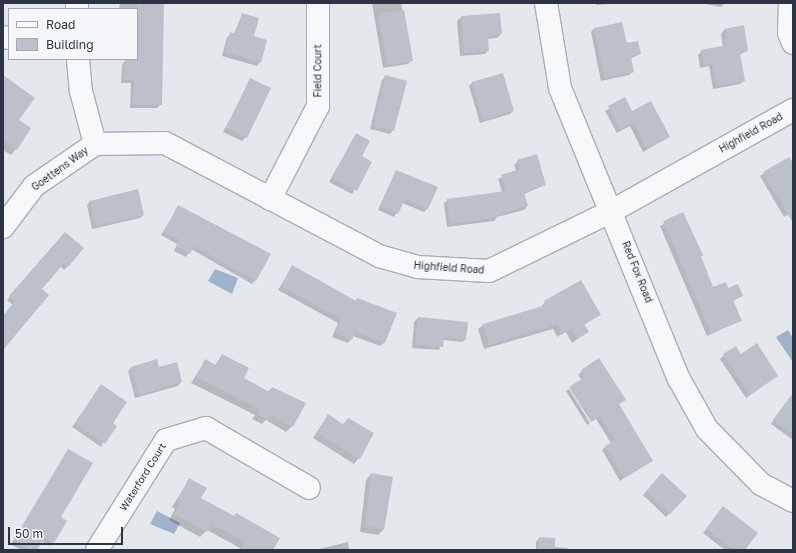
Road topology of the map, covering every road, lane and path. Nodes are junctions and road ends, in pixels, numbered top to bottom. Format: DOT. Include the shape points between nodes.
graph roads {
  1 [pos="318,3"];
  2 [pos="546,3"];
  3 [pos="790,3"];
  4 [pos="793,44"];
  5 [pos="78,60"];
  6 [pos="793,110"];
  7 [pos="95,144"];
  8 [pos="270,199"];
  9 [pos="612,211"];
  10 [pos="3,227"];
  11 [pos="309,488"];
  12 [pos="793,502"];
  13 [pos="97,550"];
  1 -- 8 [label="street, Field Court" via="318,106"];
  2 -- 9 [label="street, Red Fox Road" via="560,88"];
  3 -- 4 [label="street" via="789,34"];
  5 -- 7 [label="street, Goettens Way" via="81,90"];
  6 -- 9 [label="street, Highfield Road"];
  7 -- 8 [label="street, Highfield Road" via="165,143"];
  7 -- 10 [label="street, Goettens Way" via="34,186"];
  8 -- 9 [label="street, Highfield Road" via="379,256 418,267 488,271"];
  9 -- 12 [label="street, Red Fox Road" via="679,379 707,429 761,484"];
  11 -- 13 [label="street, Waterford Court" via="206,428 166,440"];
}
